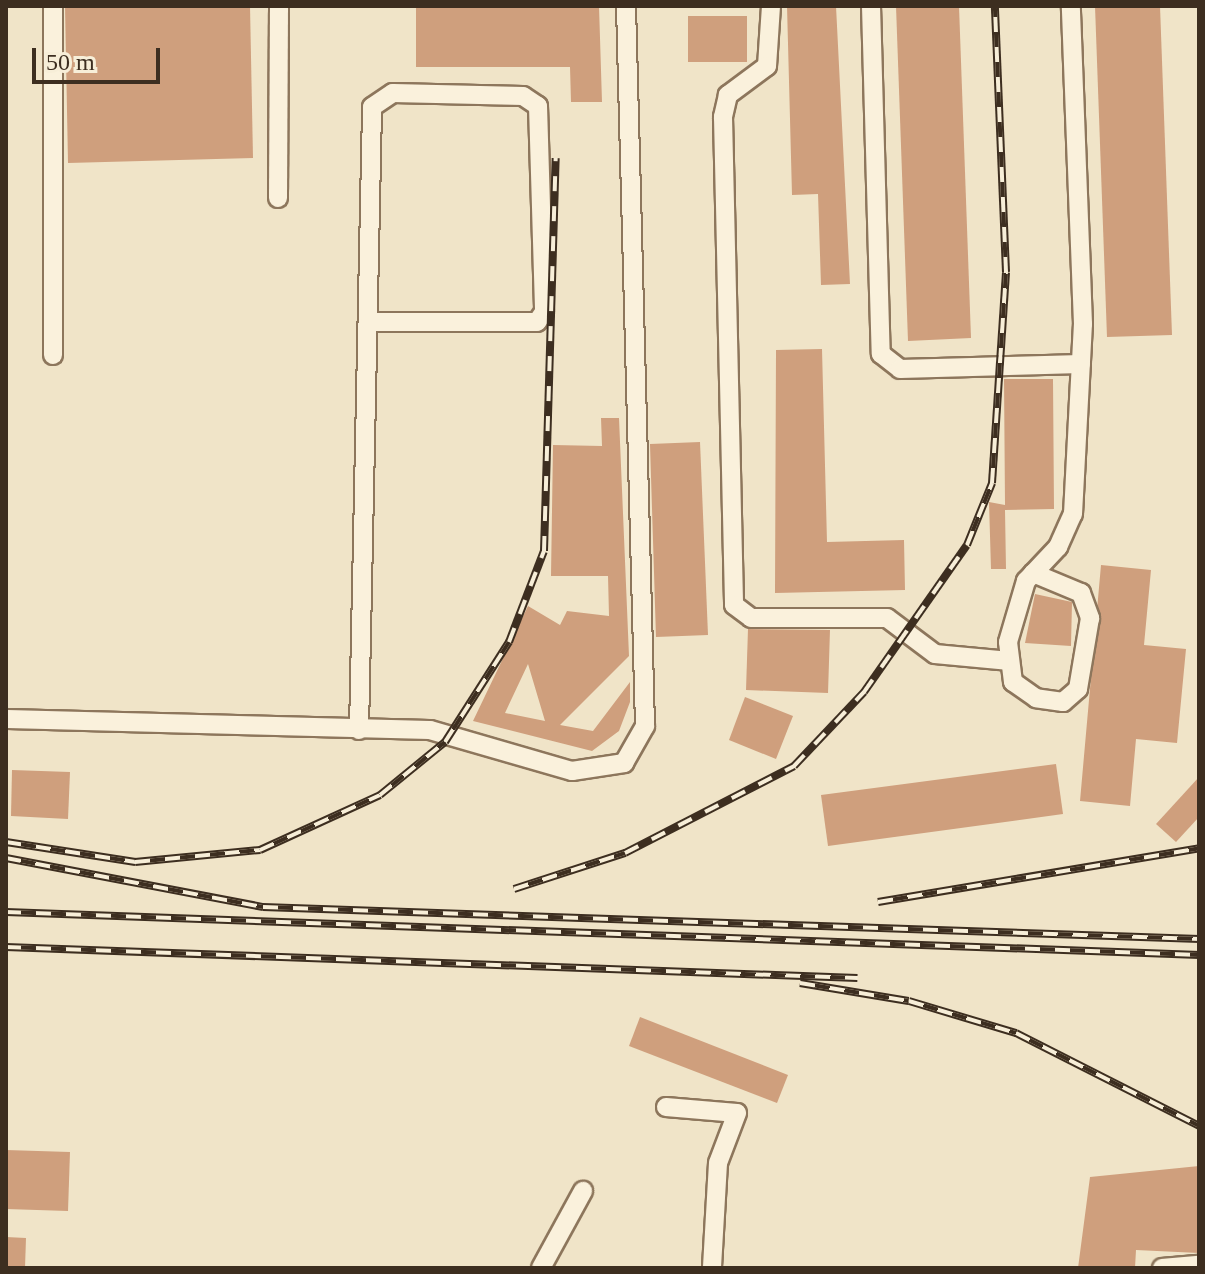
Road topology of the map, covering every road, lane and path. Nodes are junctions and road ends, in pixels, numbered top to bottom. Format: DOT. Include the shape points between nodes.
graph roads {
  1 [pos="53,6"];
  2 [pos="279,6"];
  3 [pos="626,6"];
  4 [pos="771,6"];
  5 [pos="871,6"];
  6 [pos="1071,6"];
  7 [pos="278,198"];
  8 [pos="370,322"];
  9 [pos="53,355"];
  10 [pos="1081,364"];
  11 [pos="1033,573"];
  12 [pos="1010,661"];
  13 [pos="6,719"];
  14 [pos="359,730"];
  15 [pos="666,1107"];
  16 [pos="583,1191"];
  17 [pos="1199,1265"];
  18 [pos="541,1268"];
  19 [pos="712,1268"];
  20 [pos="1162,1268"];
  1 -- 9 [label="lane"];
  2 -- 7 [label="lane"];
  3 -- 14 [label="lane" via="645,726 639,744 624,763 572,771 476,738"];
  4 -- 12 [label="lane" via="767,66 728,95 723,117 734,605 751,618 887,618 935,654"];
  5 -- 10 [label="lane" via="881,354 900,369"];
  6 -- 10 [label="lane"];
  8 -- 8 [label="lane" via="537,322 544,312 538,106 523,96 393,93 372,107"];
  8 -- 14 [label="lane"];
  10 -- 11 [label="lane" via="1073,514 1058,547"];
  11 -- 12 [label="lane" via="1008,642"];
  11 -- 12 [label="lane" via="1081,593 1090,618 1078,689 1063,702 1036,698 1013,682"];
  13 -- 14 [label="lane"];
  15 -- 19 [label="lane" via="737,1113 718,1163"];
  16 -- 18 [label="lane"];
  17 -- 20 [label="lane"];
}
